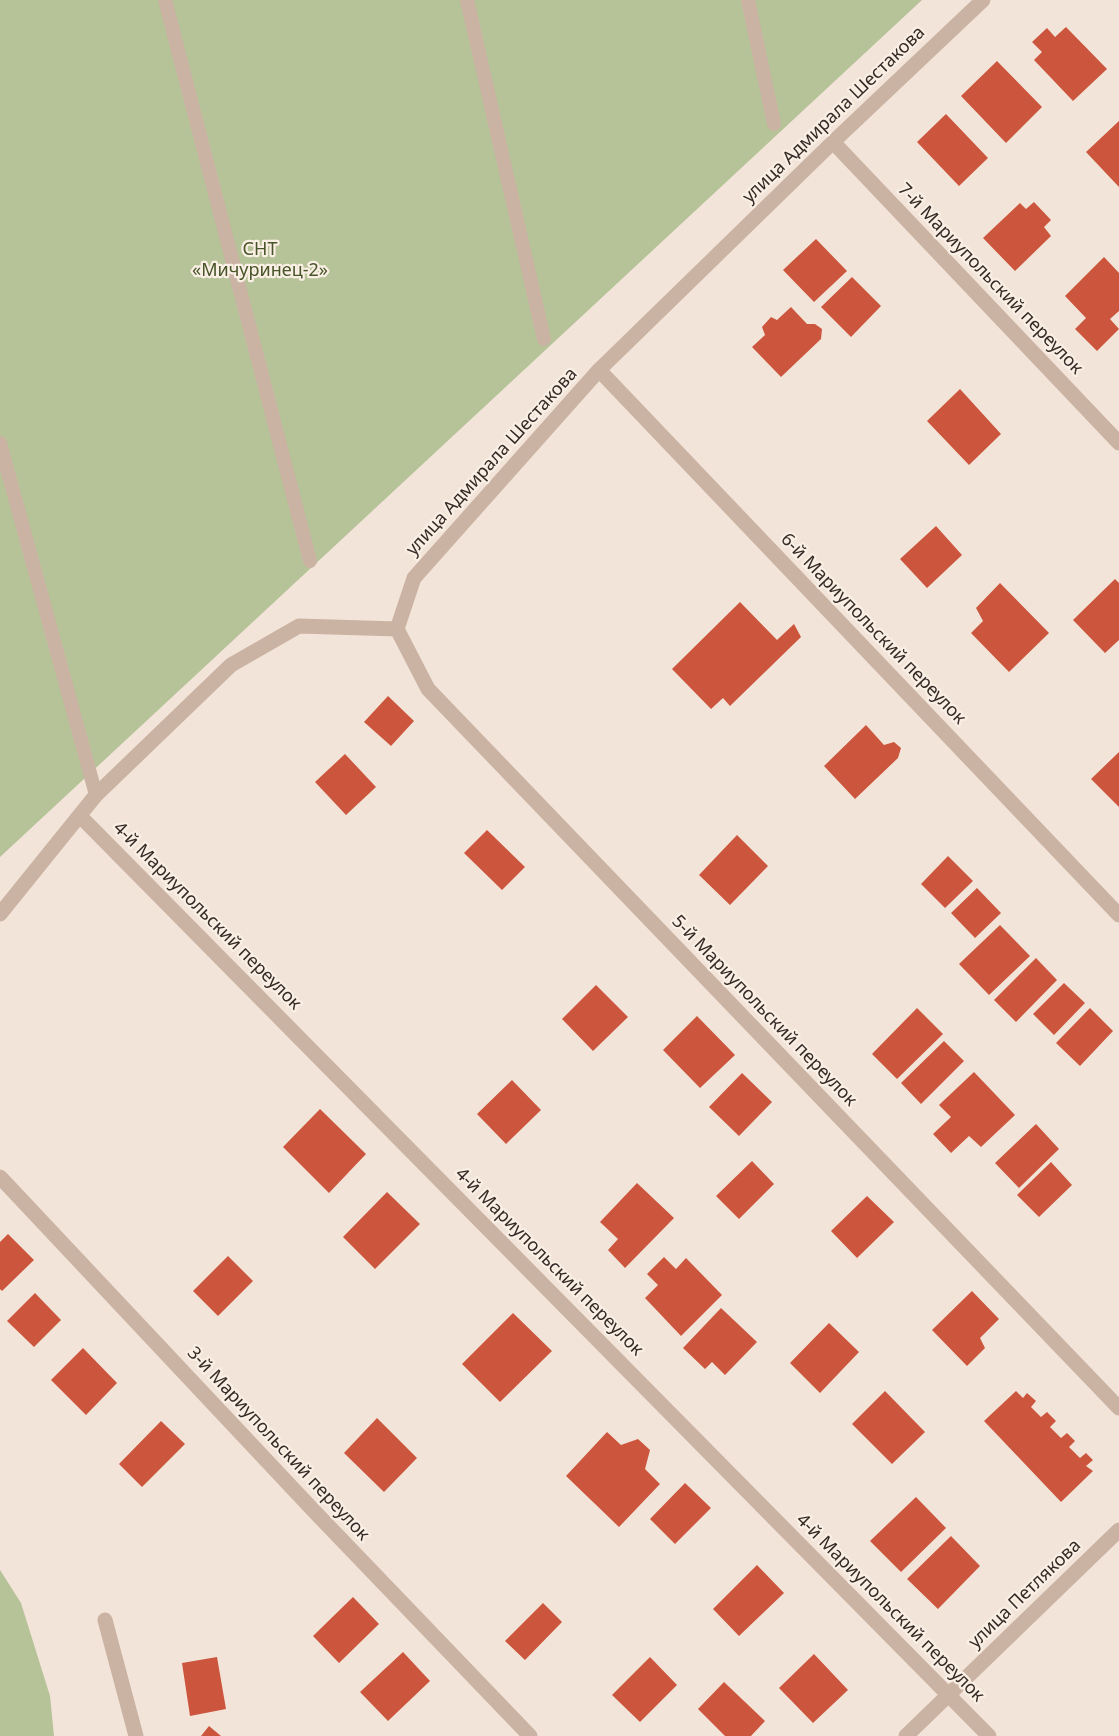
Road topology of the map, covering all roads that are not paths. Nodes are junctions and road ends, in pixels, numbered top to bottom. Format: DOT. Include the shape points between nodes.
graph roads {
  1 [pos="165,0"];
  2 [pos="467,0"];
  3 [pos="748,0"];
  4 [pos="983,0"];
  5 [pos="774,124"];
  6 [pos="833,142"];
  7 [pos="544,339"];
  8 [pos="599,370"];
  9 [pos="0,443"];
  10 [pos="1119,443"];
  11 [pos="310,561"];
  12 [pos="397,629"];
  13 [pos="96,795"];
  14 [pos="80,816"];
  15 [pos="0,914"];
  16 [pos="1119,915"];
  17 [pos="0,1177"];
  18 [pos="1119,1408"];
  19 [pos="1119,1530"];
  20 [pos="105,1620"];
  21 [pos="949,1695"];
  22 [pos="136,1736"];
  23 [pos="530,1736"];
  24 [pos="906,1736"];
  25 [pos="990,1736"];
  1 -- 11 [label="lane"];
  2 -- 7 [label="lane"];
  3 -- 5 [label="lane"];
  4 -- 6 [label="street, улица Адмирала Шестакова"];
  6 -- 8 [label="street, улица Адмирала Шестакова"];
  6 -- 10 [label="street, 7-й Мариупольский переулок"];
  8 -- 12 [label="street, улица Адмирала Шестакова" via="414,578"];
  8 -- 16 [label="street, 6-й Мариупольский переулок"];
  9 -- 13 [label="lane"];
  12 -- 13 [label="street" via="299,626 231,665"];
  12 -- 18 [label="street, 5-й Мариупольский переулок" via="428,689"];
  13 -- 14 [label="street"];
  14 -- 15 [label="street"];
  14 -- 21 [label="street, 4-й Мариупольский переулок"];
  17 -- 23 [label="street, 3-й Мариупольский переулок"];
  19 -- 21 [label="street, улица Петлякова"];
  20 -- 22 [label="street"];
  21 -- 24 [label="street, улица Петлякова"];
  21 -- 25 [label="street, 4-й Мариупольский переулок"];
}
